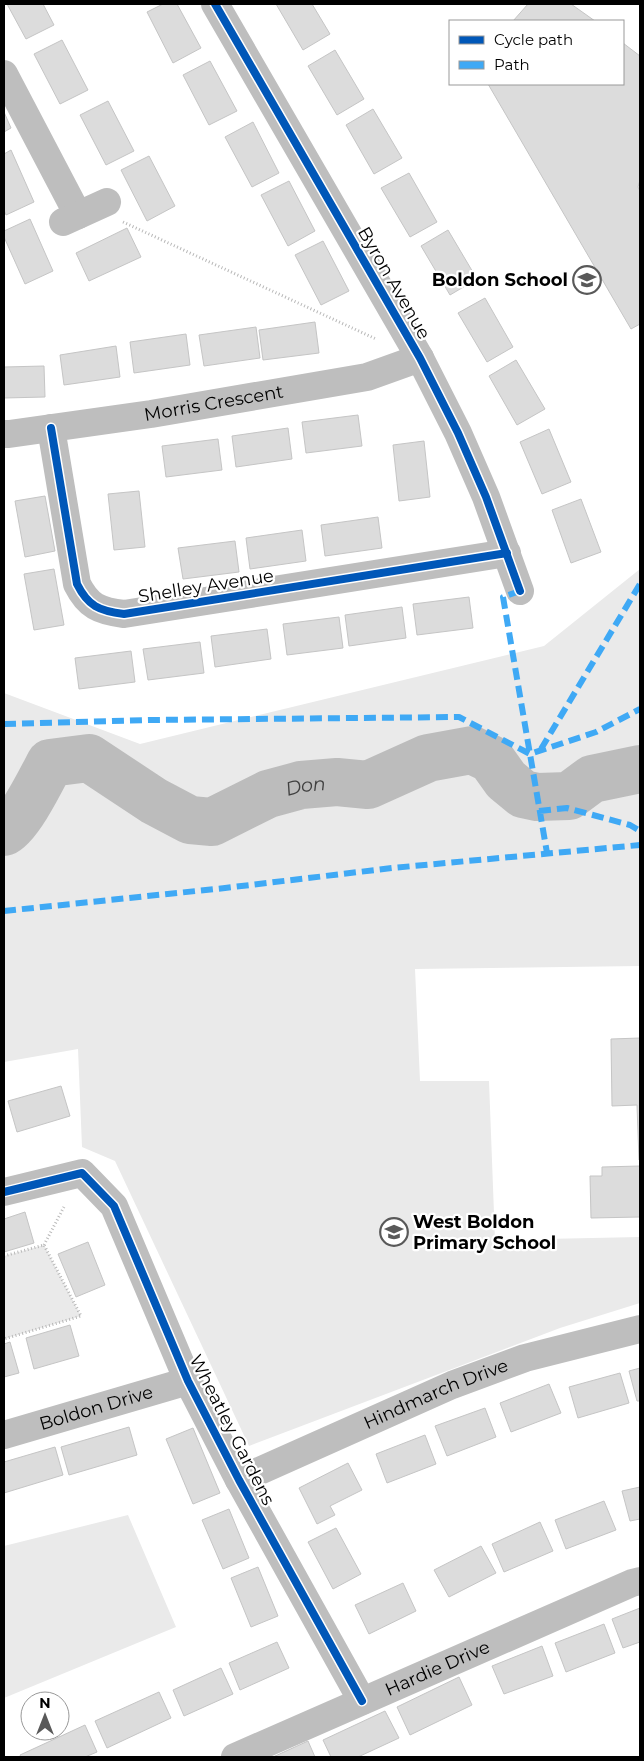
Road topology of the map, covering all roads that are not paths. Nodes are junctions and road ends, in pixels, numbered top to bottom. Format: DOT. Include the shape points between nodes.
graph roads {
  1 [pos="214,4"];
  2 [pos="4,74"];
  3 [pos="107,202"];
  4 [pos="420,358"];
  5 [pos="51,428"];
  6 [pos="4,434"];
  7 [pos="507,553"];
  8 [pos="520,591"];
  9 [pos="4,1192"];
  10 [pos="640,1329"];
  11 [pos="188,1381"];
  12 [pos="4,1435"];
  13 [pos="239,1480"];
  14 [pos="640,1581"];
  15 [pos="362,1701"];
  16 [pos="235,1757"];
  1 -- 4 [label="street, Byron Avenue"];
  2 -- 3 [label="street" via="70,218"];
  4 -- 5 [label="street, Morris Crescent" via="367,376 152,414"];
  4 -- 7 [label="street, Byron Avenue" via="458,433"];
  5 -- 6 [label="street, Morris Crescent"];
  5 -- 7 [label="street, Shelley Avenue" via="76,584 83,596 106,612 124,614"];
  7 -- 8 [label="street, Byron Avenue"];
  9 -- 11 [label="street, Wheatley Gardens" via="82,1174 114,1206"];
  10 -- 13 [label="street, Hindmarch Drive" via="525,1358 452,1385"];
  11 -- 12 [label="street, Boldon Drive"];
  11 -- 13 [label="street, Wheatley Gardens"];
  13 -- 15 [label="street, Wheatley Gardens"];
  14 -- 15 [label="street, Hardie Drive"];
  15 -- 16 [label="street, Hardie Drive"];
}
